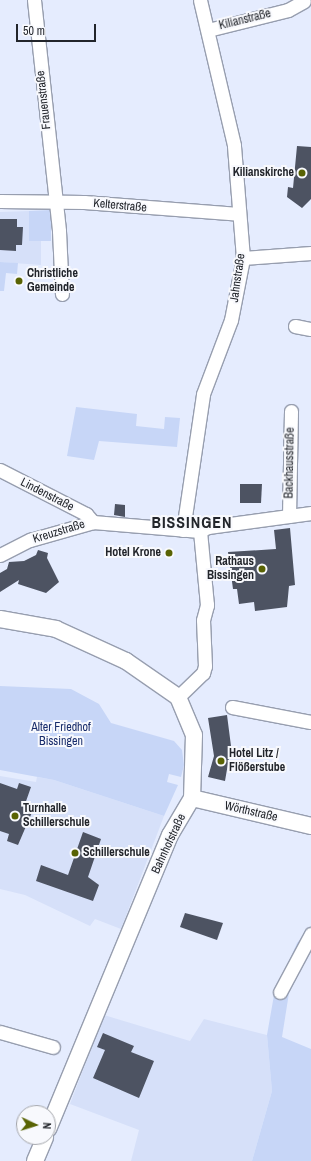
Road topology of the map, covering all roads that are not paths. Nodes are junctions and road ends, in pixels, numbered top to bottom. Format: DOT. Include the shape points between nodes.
graph roads {
  1 [pos="34,0"];
  2 [pos="200,0"];
  3 [pos="304,1"];
  4 [pos="208,30"];
  5 [pos="0,200"];
  6 [pos="56,201"];
  7 [pos="239,214"];
  8 [pos="311,253"];
  9 [pos="243,258"];
  10 [pos="62,294"];
  11 [pos="295,326"];
  12 [pos="311,329"];
  13 [pos="291,411"];
  14 [pos="0,470"];
  15 [pos="311,513"];
  16 [pos="289,516"];
  17 [pos="93,522"];
  18 [pos="183,530"];
  19 [pos="200,531"];
  20 [pos="0,555"];
  21 [pos="0,619"];
  22 [pos="178,697"];
  23 [pos="232,708"];
  24 [pos="311,722"];
  25 [pos="192,798"];
  26 [pos="311,826"];
  27 [pos="311,934"];
  28 [pos="280,992"];
  29 [pos="0,1032"];
  30 [pos="53,1047"];
  31 [pos="56,1110"];
  32 [pos="41,1145"];
  33 [pos="34,1161"];
  1 -- 6 [label="street, Frauenstraße"];
  2 -- 4 [label="street, Jahnstraße"];
  3 -- 4 [label="street, Kilianstraße" via="288,10"];
  4 -- 7 [label="street, Jahnstraße" via="234,145"];
  5 -- 6 [label="street, Kelterstraße"];
  6 -- 7 [label="street, Kelterstraße"];
  6 -- 10 [label="street, Frauenstraße"];
  7 -- 9 [label="street, Jahnstraße"];
  8 -- 9 [label="street"];
  9 -- 18 [label="street, Jahnstraße" via="231,320 203,394"];
  11 -- 12 [label="street"];
  13 -- 16 [label="street, Backhausstraße"];
  14 -- 17 [label="street, Lindenstraße" via="86,514"];
  15 -- 16 [label="street, Kreuzstraße"];
  16 -- 19 [label="street, Kreuzstraße"];
  17 -- 18 [label="street, Kreuzstraße"];
  17 -- 20 [label="street, Kreuzstraße" via="30,540"];
  18 -- 19 [label="street, Kreuzstraße"];
  19 -- 22 [label="street" via="207,604 203,620 205,666 203,673"];
  21 -- 22 [label="street" via="56,629 106,649"];
  22 -- 25 [label="street, Bahnhofstraße" via="194,735"];
  23 -- 24 [label="street"];
  25 -- 26 [label="street, Wörthstraße"];
  25 -- 31 [label="street, Bahnhofstraße" via="170,836"];
  27 -- 28 [label="street"];
  29 -- 30 [label="street"];
  32 -- 33 [label="street"];
}
